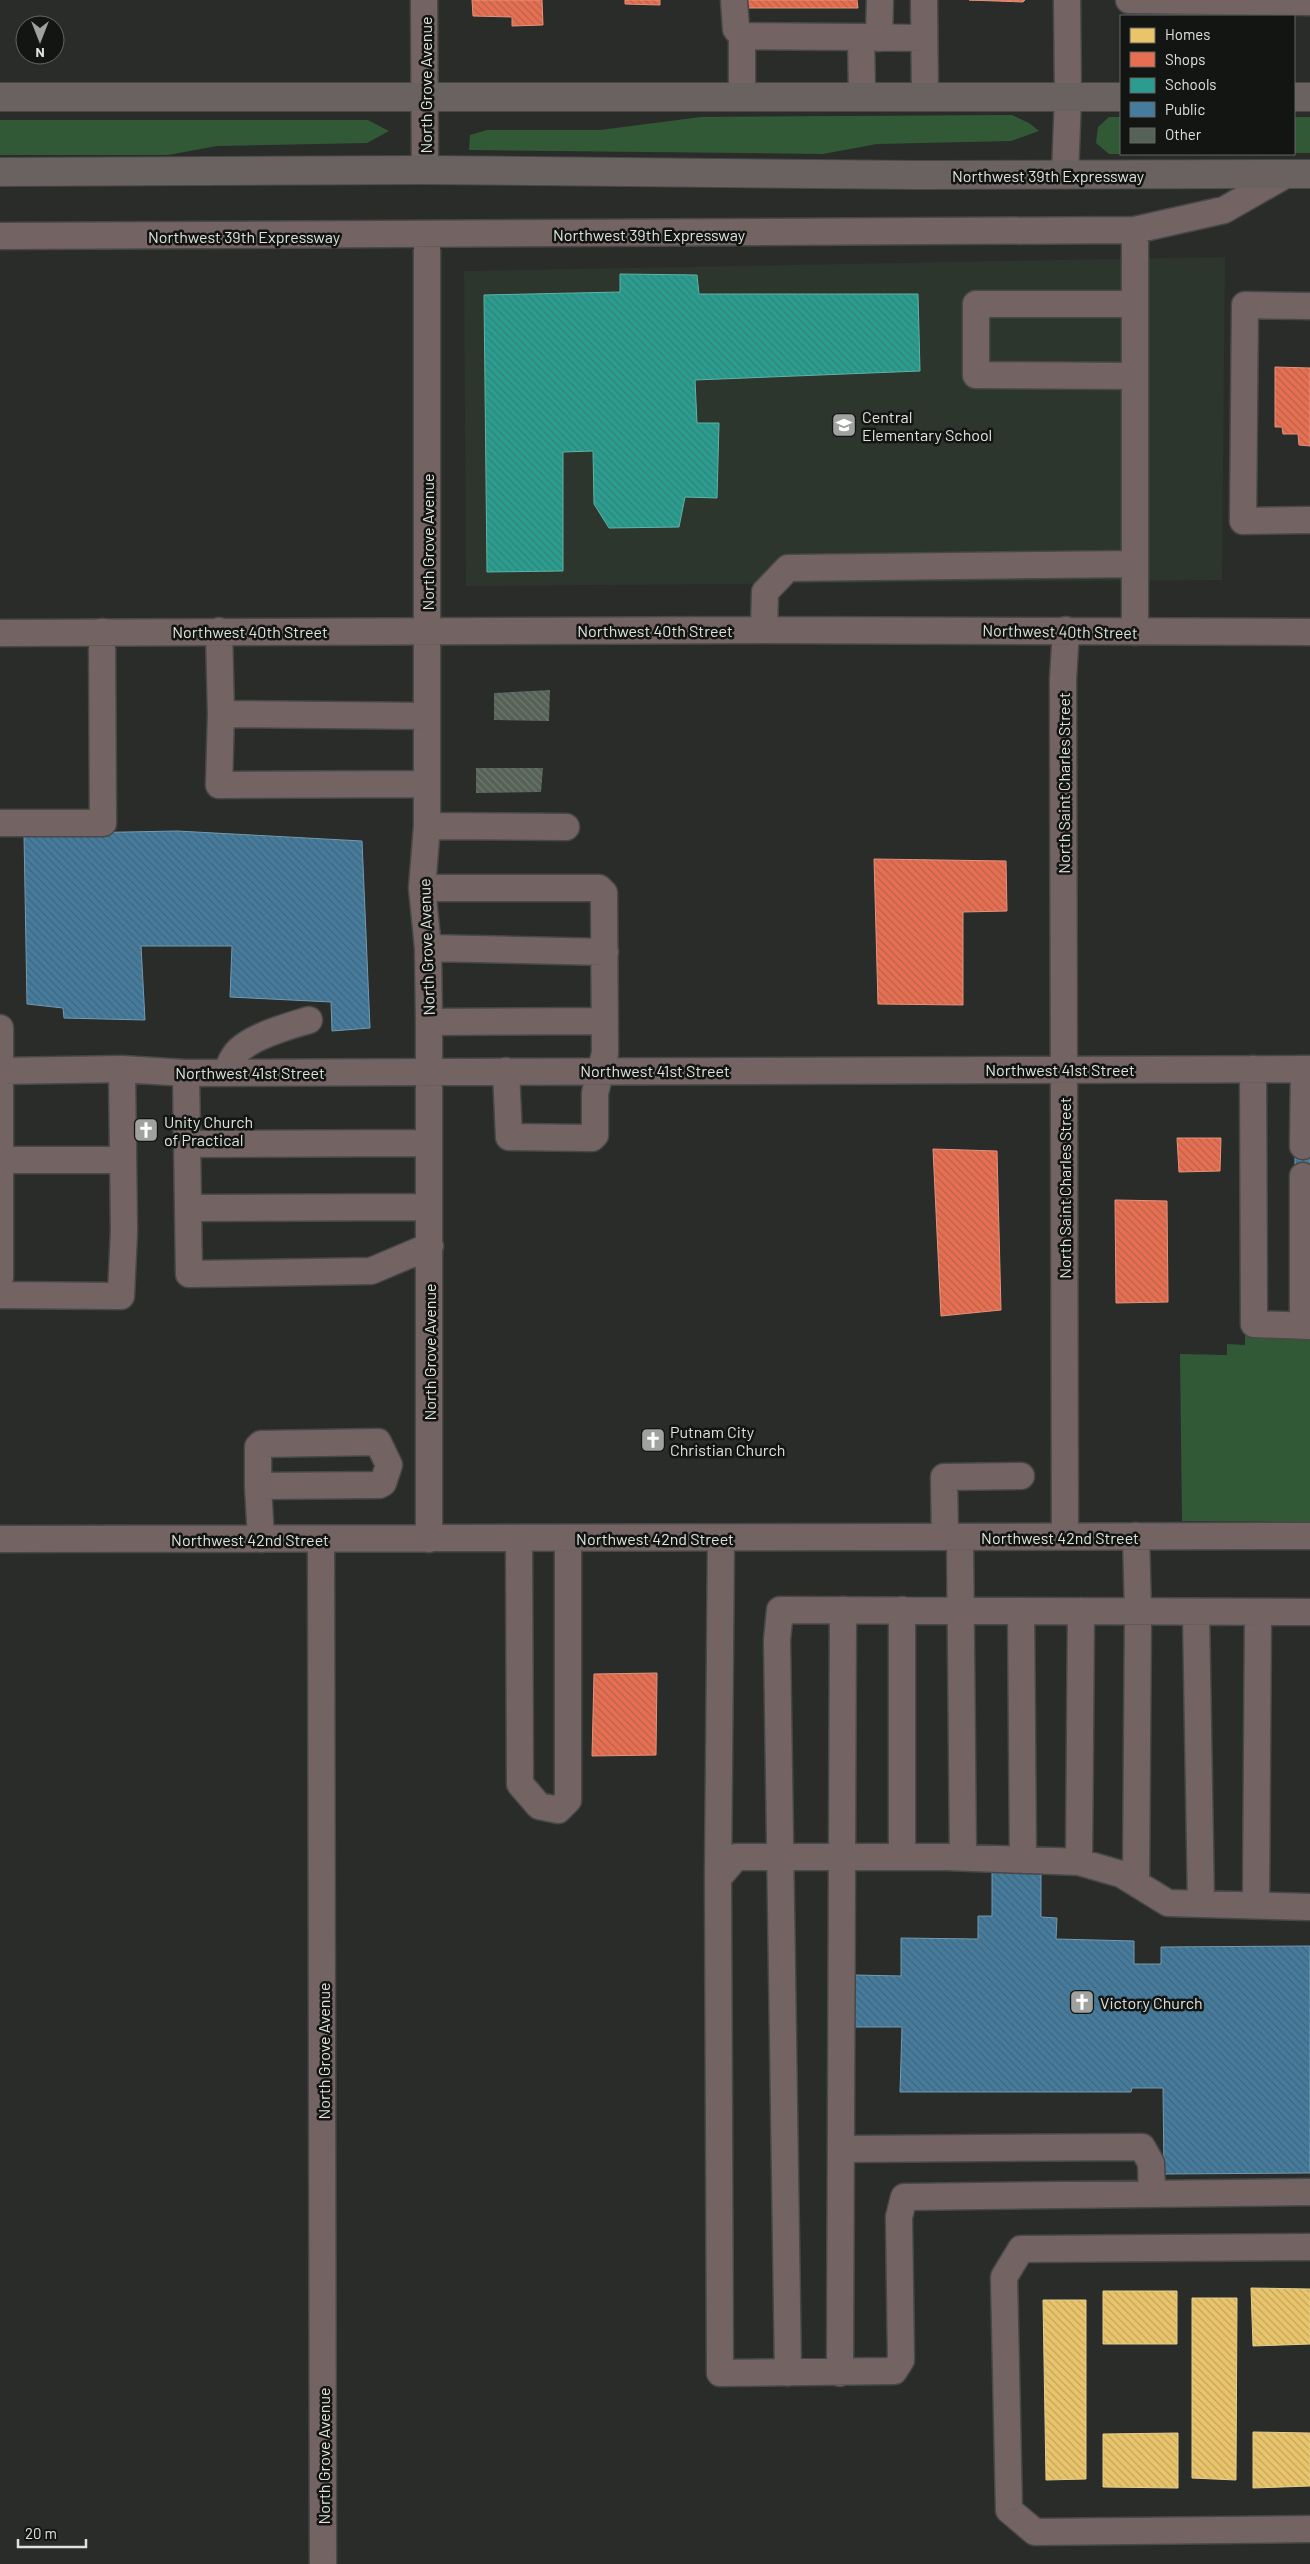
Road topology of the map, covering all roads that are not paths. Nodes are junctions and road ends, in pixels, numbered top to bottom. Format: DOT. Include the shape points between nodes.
graph roads {
  1 [pos="424,0"];
  2 [pos="734,0"];
  3 [pos="880,0"];
  4 [pos="924,0"];
  5 [pos="1067,0"];
  6 [pos="1129,0"];
  7 [pos="1310,2"];
  8 [pos="742,36"];
  9 [pos="870,37"];
  10 [pos="924,38"];
  11 [pos="742,95"];
  12 [pos="862,95"];
  13 [pos="926,95"];
  14 [pos="427,96"];
  15 [pos="0,97"];
  16 [pos="1068,97"];
  17 [pos="1120,97"];
  18 [pos="1295,97"];
  19 [pos="1310,97"];
  20 [pos="425,170"];
  21 [pos="0,172"];
  22 [pos="1298,174"];
  23 [pos="1065,175"];
  24 [pos="1135,230"];
  25 [pos="427,235"];
  26 [pos="0,236"];
  27 [pos="1134,304"];
  28 [pos="1310,306"];
  29 [pos="1135,376"];
  30 [pos="1310,520"];
  31 [pos="1135,564"];
  32 [pos="427,630"];
  33 [pos="764,630"];
  34 [pos="1066,630"];
  35 [pos="219,631"];
  36 [pos="102,632"];
  37 [pos="1135,632"];
  38 [pos="1310,632"];
  39 [pos="0,633"];
  40 [pos="221,714"];
  41 [pos="427,716"];
  42 [pos="427,784"];
  43 [pos="0,823"];
  44 [pos="427,826"];
  45 [pos="566,827"];
  46 [pos="422,888"];
  47 [pos="428,948"];
  48 [pos="605,952"];
  49 [pos="309,1020"];
  50 [pos="605,1021"];
  51 [pos="429,1022"];
  52 [pos="0,1028"];
  53 [pos="122,1069"];
  54 [pos="1064,1069"];
  55 [pos="1253,1069"];
  56 [pos="1307,1069"];
  57 [pos="600,1070"];
  58 [pos="1,1071"];
  59 [pos="506,1071"];
  60 [pos="428,1072"];
  61 [pos="186,1073"];
  62 [pos="227,1073"];
  63 [pos="429,1143"];
  64 [pos="187,1144"];
  65 [pos="1303,1146"];
  66 [pos="1,1160"];
  67 [pos="123,1160"];
  68 [pos="1303,1176"];
  69 [pos="429,1207"];
  70 [pos="188,1208"];
  71 [pos="430,1246"];
  72 [pos="0,1277"];
  73 [pos="0,1295"];
  74 [pos="1307,1326"];
  75 [pos="389,1465"];
  76 [pos="429,1465"];
  77 [pos="1021,1476"];
  78 [pos="258,1486"];
  79 [pos="1065,1536"];
  80 [pos="1136,1536"];
  81 [pos="1310,1536"];
  82 [pos="952,1537"];
  83 [pos="261,1538"];
  84 [pos="321,1538"];
  85 [pos="519,1538"];
  86 [pos="568,1538"];
  87 [pos="721,1538"];
  88 [pos="0,1539"];
  89 [pos="429,1539"];
  90 [pos="843,1610"];
  91 [pos="902,1610"];
  92 [pos="960,1611"];
  93 [pos="1021,1611"];
  94 [pos="1081,1611"];
  95 [pos="1138,1612"];
  96 [pos="1196,1612"];
  97 [pos="1258,1612"];
  98 [pos="1310,1612"];
  99 [pos="780,1857"];
  100 [pos="843,1857"];
  101 [pos="902,1857"];
  102 [pos="963,1857"];
  103 [pos="1023,1860"];
  104 [pos="1079,1862"];
  105 [pos="718,1878"];
  106 [pos="1136,1884"];
  107 [pos="1201,1904"];
  108 [pos="1256,1906"];
  109 [pos="1310,1907"];
  110 [pos="841,2149"];
  111 [pos="1310,2192"];
  112 [pos="1152,2194"];
  113 [pos="1310,2247"];
  114 [pos="788,2373"];
  115 [pos="840,2373"];
  116 [pos="1310,2529"];
  117 [pos="323,2564"];
  1 -- 14 [label="street, North Grove Avenue"];
  2 -- 8 [label="street" via="736,29"];
  3 -- 9 [label="street"];
  4 -- 10 [label="street"];
  5 -- 16 [label="street"];
  6 -- 7 [label="street"];
  8 -- 9 [label="street"];
  8 -- 11 [label="street"];
  9 -- 10 [label="street"];
  9 -- 12 [label="street"];
  10 -- 13 [label="street"];
  11 -- 12 [label="highway"];
  11 -- 14 [label="highway"];
  12 -- 13 [label="highway"];
  13 -- 16 [label="highway"];
  14 -- 15 [label="highway"];
  14 -- 20 [label="street, North Grove Avenue"];
  16 -- 17 [label="highway"];
  16 -- 23 [label="street"];
  18 -- 19 [label="highway"];
  20 -- 21 [label="highway, Northwest 39th Expressway"];
  20 -- 23 [label="highway, Northwest 39th Expressway"];
  22 -- 23 [label="highway, Northwest 39th Expressway"];
  22 -- 24 [label="street, Northwest 39th Expressway" via="1224,210"];
  24 -- 25 [label="street, Northwest 39th Expressway"];
  24 -- 27 [label="street"];
  25 -- 26 [label="street, Northwest 39th Expressway"];
  25 -- 32 [label="street, North Grove Avenue"];
  27 -- 29 [label="street"];
  27 -- 29 [label="street" via="976,304 976,375"];
  28 -- 30 [label="street" via="1245,305 1243,521"];
  29 -- 31 [label="street"];
  31 -- 33 [label="street" via="788,568 765,592"];
  31 -- 37 [label="street"];
  32 -- 33 [label="street, Northwest 40th Street"];
  32 -- 35 [label="street, Northwest 40th Street"];
  32 -- 41 [label="street, North Grove Avenue"];
  33 -- 34 [label="street, Northwest 40th Street"];
  34 -- 37 [label="street, Northwest 40th Street"];
  34 -- 54 [label="street, North Saint Charles Street" via="1063,679"];
  35 -- 36 [label="street, Northwest 40th Street"];
  35 -- 40 [label="street"];
  36 -- 39 [label="street, Northwest 40th Street"];
  36 -- 43 [label="street" via="103,823"];
  37 -- 38 [label="street, Northwest 40th Street"];
  40 -- 41 [label="street"];
  40 -- 42 [label="street" via="219,785"];
  41 -- 42 [label="street, North Grove Avenue"];
  42 -- 44 [label="street, North Grove Avenue"];
  44 -- 45 [label="street"];
  44 -- 46 [label="street, North Grove Avenue"];
  46 -- 47 [label="street, North Grove Avenue"];
  46 -- 48 [label="street" via="599,888 604,893"];
  47 -- 48 [label="street"];
  47 -- 51 [label="street, North Grove Avenue"];
  48 -- 50 [label="street"];
  49 -- 62 [label="street" via="274,1030 250,1043 233,1056"];
  50 -- 51 [label="street"];
  50 -- 57 [label="street" via="605,1053"];
  51 -- 60 [label="street, North Grove Avenue"];
  52 -- 58 [label="street"];
  53 -- 58 [label="street, Northwest 41st Street"];
  53 -- 61 [label="street, Northwest 41st Street"];
  53 -- 67 [label="street"];
  54 -- 55 [label="street, Northwest 41st Street"];
  54 -- 57 [label="street, Northwest 41st Street"];
  54 -- 79 [label="street, North Saint Charles Street"];
  55 -- 56 [label="street, Northwest 41st Street"];
  55 -- 74 [label="street" via="1254,1324"];
  56 -- 65 [label="street"];
  57 -- 59 [label="street, Northwest 41st Street"];
  57 -- 59 [label="street" via="595,1093 595,1135 592,1138 509,1136"];
  58 -- 66 [label="street"];
  59 -- 60 [label="street, Northwest 41st Street"];
  60 -- 62 [label="street, Northwest 41st Street"];
  60 -- 63 [label="street, North Grove Avenue"];
  61 -- 62 [label="street, Northwest 41st Street"];
  61 -- 64 [label="street"];
  63 -- 64 [label="street"];
  63 -- 69 [label="street, North Grove Avenue"];
  64 -- 70 [label="street"];
  66 -- 67 [label="street"];
  66 -- 72 [label="street"];
  67 -- 73 [label="street" via="121,1296"];
  68 -- 74 [label="street"];
  69 -- 70 [label="street"];
  69 -- 71 [label="street, North Grove Avenue"];
  70 -- 71 [label="street" via="189,1274 371,1271"];
  71 -- 76 [label="street, North Grove Avenue"];
  75 -- 76 [label="street"];
  75 -- 78 [label="street" via="383,1483 379,1485"];
  75 -- 78 [label="street" via="378,1442 261,1444 258,1447"];
  76 -- 89 [label="street, North Grove Avenue"];
  77 -- 82 [label="street" via="944,1477"];
  78 -- 83 [label="street"];
  79 -- 80 [label="street, Northwest 42nd Street"];
  79 -- 82 [label="street, Northwest 42nd Street"];
  80 -- 81 [label="street, Northwest 42nd Street"];
  80 -- 95 [label="street"];
  82 -- 87 [label="street, Northwest 42nd Street"];
  82 -- 92 [label="street"];
  83 -- 84 [label="street, Northwest 42nd Street"];
  83 -- 88 [label="street, Northwest 42nd Street"];
  84 -- 89 [label="street, Northwest 42nd Street"];
  84 -- 117 [label="street, North Grove Avenue"];
  85 -- 86 [label="street, Northwest 42nd Street"];
  85 -- 86 [label="street" via="520,1784 539,1806 558,1810 568,1800"];
  85 -- 89 [label="street, Northwest 42nd Street"];
  86 -- 87 [label="street, Northwest 42nd Street"];
  87 -- 105 [label="street"];
  90 -- 91 [label="street"];
  90 -- 99 [label="street" via="780,1610"];
  90 -- 100 [label="street"];
  91 -- 92 [label="street"];
  91 -- 101 [label="street"];
  92 -- 93 [label="street"];
  92 -- 102 [label="street"];
  93 -- 94 [label="street"];
  93 -- 103 [label="street"];
  94 -- 95 [label="street"];
  94 -- 104 [label="street"];
  95 -- 96 [label="street"];
  95 -- 106 [label="street"];
  96 -- 97 [label="street"];
  96 -- 107 [label="street"];
  97 -- 98 [label="street"];
  97 -- 108 [label="street"];
  99 -- 100 [label="street"];
  99 -- 105 [label="street" via="736,1857"];
  99 -- 114 [label="street"];
  100 -- 101 [label="street"];
  100 -- 110 [label="street"];
  101 -- 102 [label="street"];
  102 -- 103 [label="street"];
  103 -- 104 [label="street"];
  104 -- 106 [label="street" via="1121,1874"];
  105 -- 114 [label="street" via="720,2373"];
  106 -- 107 [label="street" via="1168,1903"];
  107 -- 108 [label="street"];
  108 -- 109 [label="street"];
  110 -- 112 [label="street" via="1142,2147 1152,2163"];
  110 -- 115 [label="street"];
  111 -- 112 [label="street"];
  112 -- 115 [label="street" via="904,2197 899,2217 900,2360 894,2371"];
  113 -- 116 [label="street" via="1020,2249 1004,2277 1009,2510 1035,2532"];
  114 -- 115 [label="street"];
}
